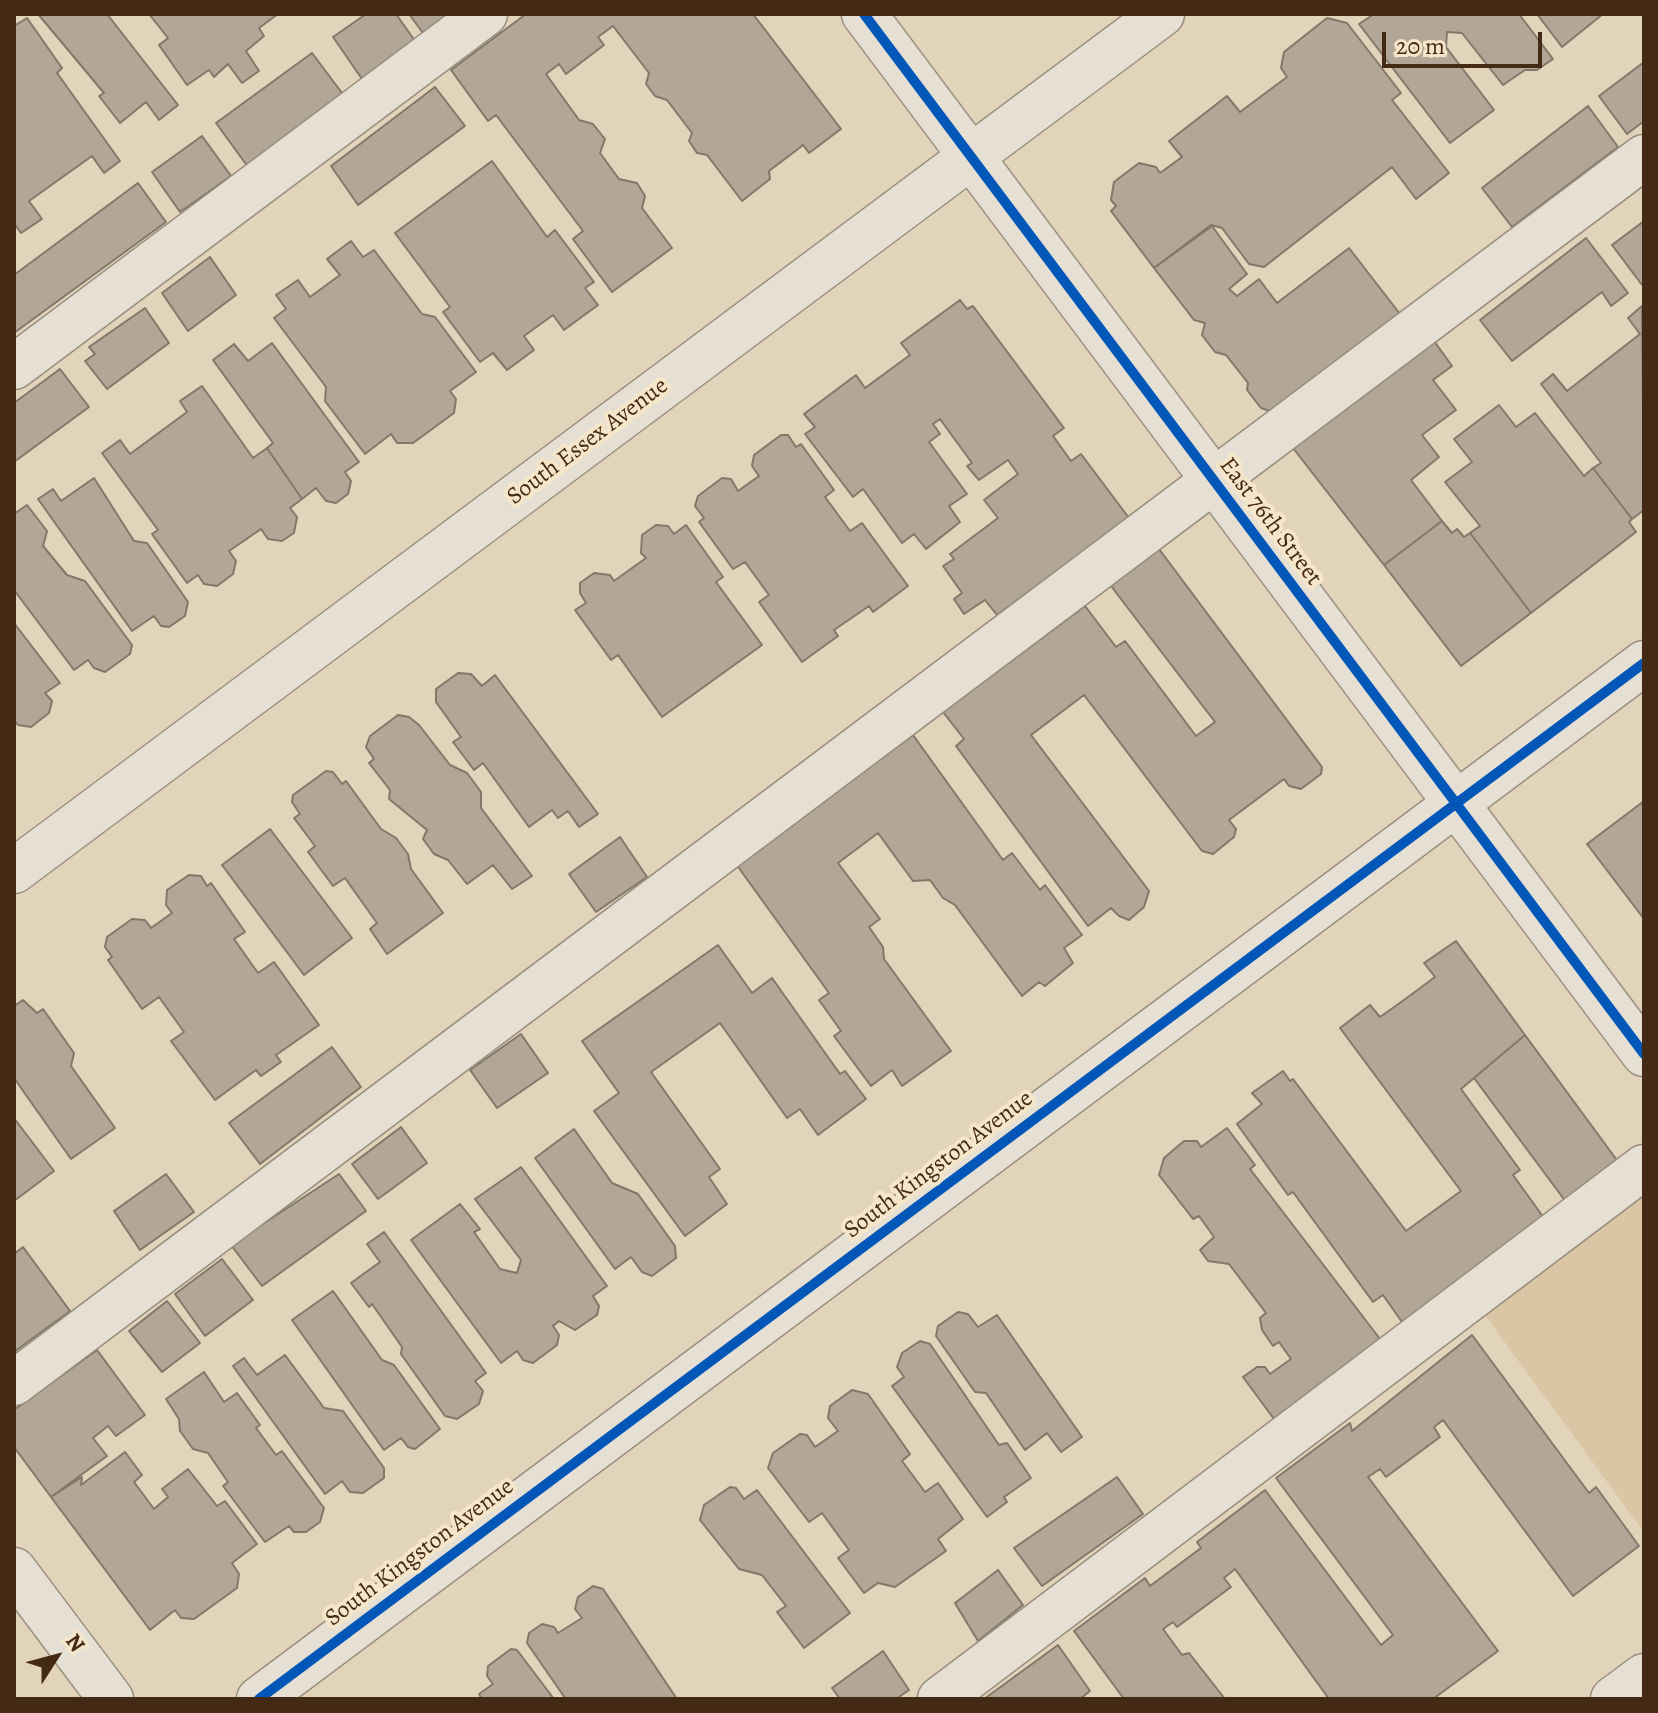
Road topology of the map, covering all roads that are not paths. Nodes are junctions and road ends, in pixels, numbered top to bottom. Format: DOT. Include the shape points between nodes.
graph roads {
  1 [pos="485,14"];
  2 [pos="864,14"];
  3 [pos="1162,14"];
  4 [pos="971,156"];
  5 [pos="1644,157"];
  6 [pos="14,367"];
  7 [pos="1214,481"];
  8 [pos="1644,663"];
  9 [pos="1456,804"];
  10 [pos="14,871"];
  11 [pos="1644,1054"];
  12 [pos="1644,1167"];
  13 [pos="14,1383"];
  14 [pos="14,1570"];
  15 [pos="1644,1676"];
  16 [pos="111,1699"];
  17 [pos="259,1699"];
  18 [pos="940,1699"];
  19 [pos="1613,1699"];
  1 -- 6 [label="street"];
  2 -- 4 [label="street, East 76th Street"];
  3 -- 4 [label="street, South Essex Avenue"];
  4 -- 7 [label="street, East 76th Street"];
  4 -- 10 [label="street, South Essex Avenue"];
  5 -- 7 [label="street"];
  7 -- 9 [label="street, East 76th Street"];
  7 -- 13 [label="street"];
  8 -- 9 [label="street, South Kingston Avenue"];
  9 -- 11 [label="street, East 76th Street"];
  9 -- 17 [label="street, South Kingston Avenue"];
  12 -- 18 [label="street"];
  14 -- 16 [label="street"];
  15 -- 19 [label="street"];
}
